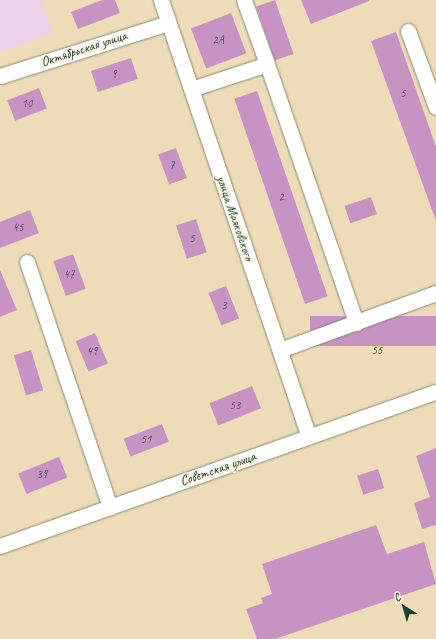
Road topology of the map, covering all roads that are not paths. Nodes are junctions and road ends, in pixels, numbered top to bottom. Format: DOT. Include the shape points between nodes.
graph roads {
  1 [pos="161,0"];
  2 [pos="244,0"];
  3 [pos="168,23"];
  4 [pos="408,31"];
  5 [pos="267,64"];
  6 [pos="0,76"];
  7 [pos="432,84"];
  8 [pos="191,89"];
  9 [pos="436,107"];
  10 [pos="27,262"];
  11 [pos="436,293"];
  12 [pos="356,323"];
  13 [pos="280,350"];
  14 [pos="436,392"];
  15 [pos="309,437"];
  16 [pos="110,507"];
  17 [pos="0,546"];
  1 -- 3 [label="street, улица Маяковского"];
  2 -- 5 [label="street"];
  3 -- 6 [label="street, Октябрьская улица"];
  3 -- 8 [label="street, улица Маяковского"];
  4 -- 7 [label="street"];
  5 -- 8 [label="street"];
  5 -- 12 [label="street"];
  7 -- 9 [label="street"];
  8 -- 13 [label="street, улица Маяковского"];
  10 -- 16 [label="street"];
  11 -- 12 [label="street"];
  12 -- 13 [label="street"];
  13 -- 15 [label="street, улица Маяковского"];
  14 -- 15 [label="street, Советская улица"];
  15 -- 16 [label="street, Советская улица"];
  16 -- 17 [label="street, Советская улица"];
}
